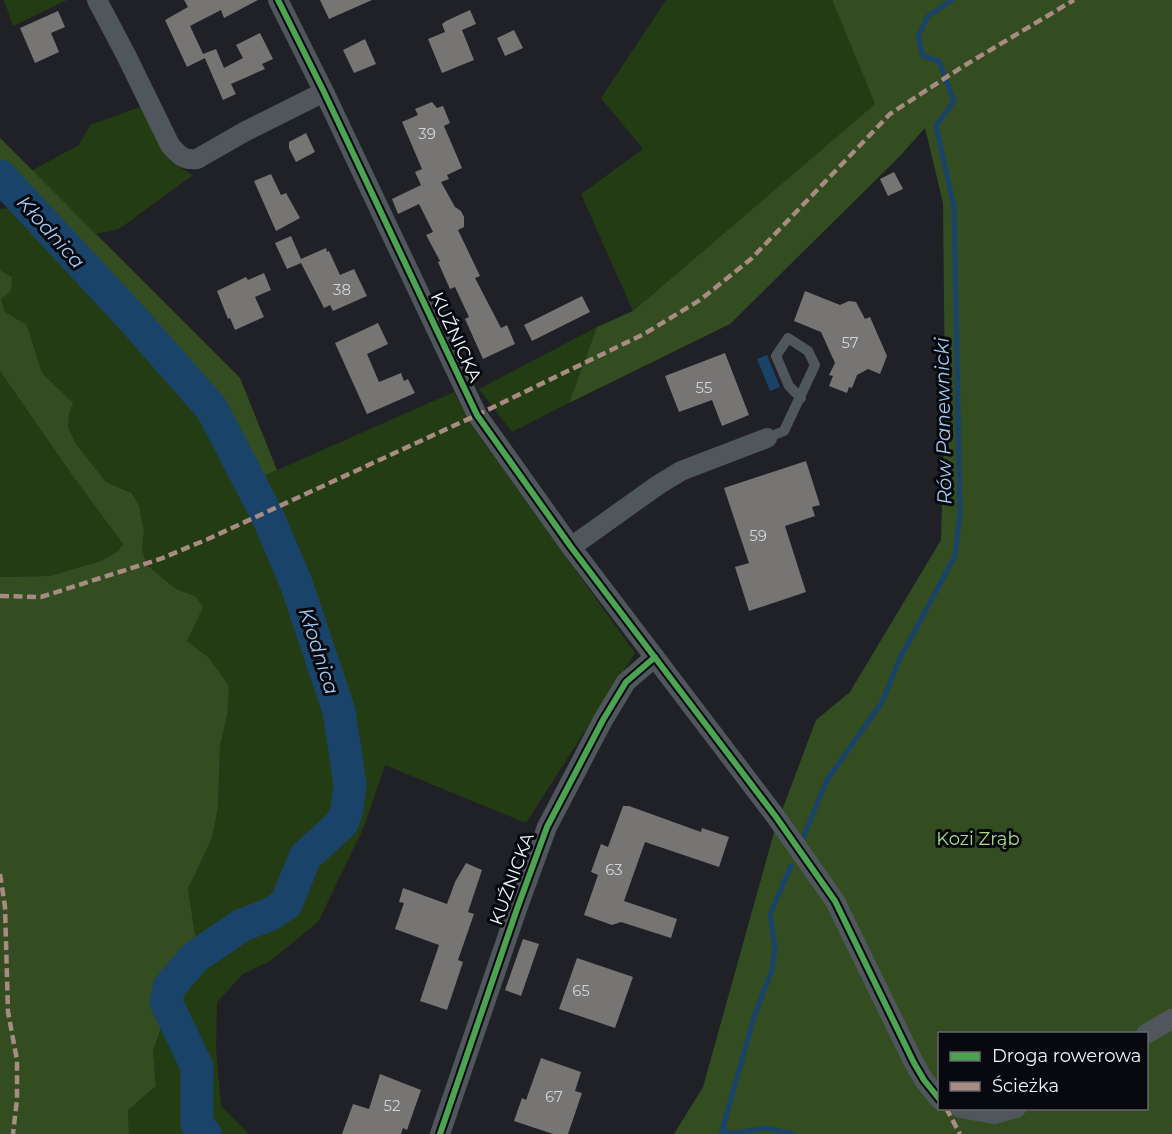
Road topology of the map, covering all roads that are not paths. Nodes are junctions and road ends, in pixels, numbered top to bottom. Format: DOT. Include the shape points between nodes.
graph roads {
  1 [pos="97,0"];
  2 [pos="278,0"];
  3 [pos="324,92"];
  4 [pos="801,398"];
  5 [pos="767,438"];
  6 [pos="572,547"];
  7 [pos="655,657"];
  8 [pos="1172,1019"];
  9 [pos="1148,1033"];
  10 [pos="938,1099"];
  11 [pos="971,1110"];
  12 [pos="1009,1110"];
  13 [pos="440,1134"];
  1 -- 3 [label="street" via="170,145 180,157 196,159"];
  2 -- 3 [label="street, KUŹNICKA"];
  3 -- 6 [label="street, KUŹNICKA" via="477,415"];
  4 -- 4 [label="lane" via="815,365 808,351 788,338 776,356 789,386"];
  4 -- 5 [label="lane" via="784,431"];
  5 -- 6 [label="street" via="681,471"];
  6 -- 7 [label="street, KUŹNICKA"];
  7 -- 10 [label="street, KUŹNICKA" via="835,901 914,1063"];
  7 -- 13 [label="street, KUŹNICKA" via="626,682 547,827"];
  8 -- 9 [label="street"];
  11 -- 12 [label="street" via="994,1114"];
}
